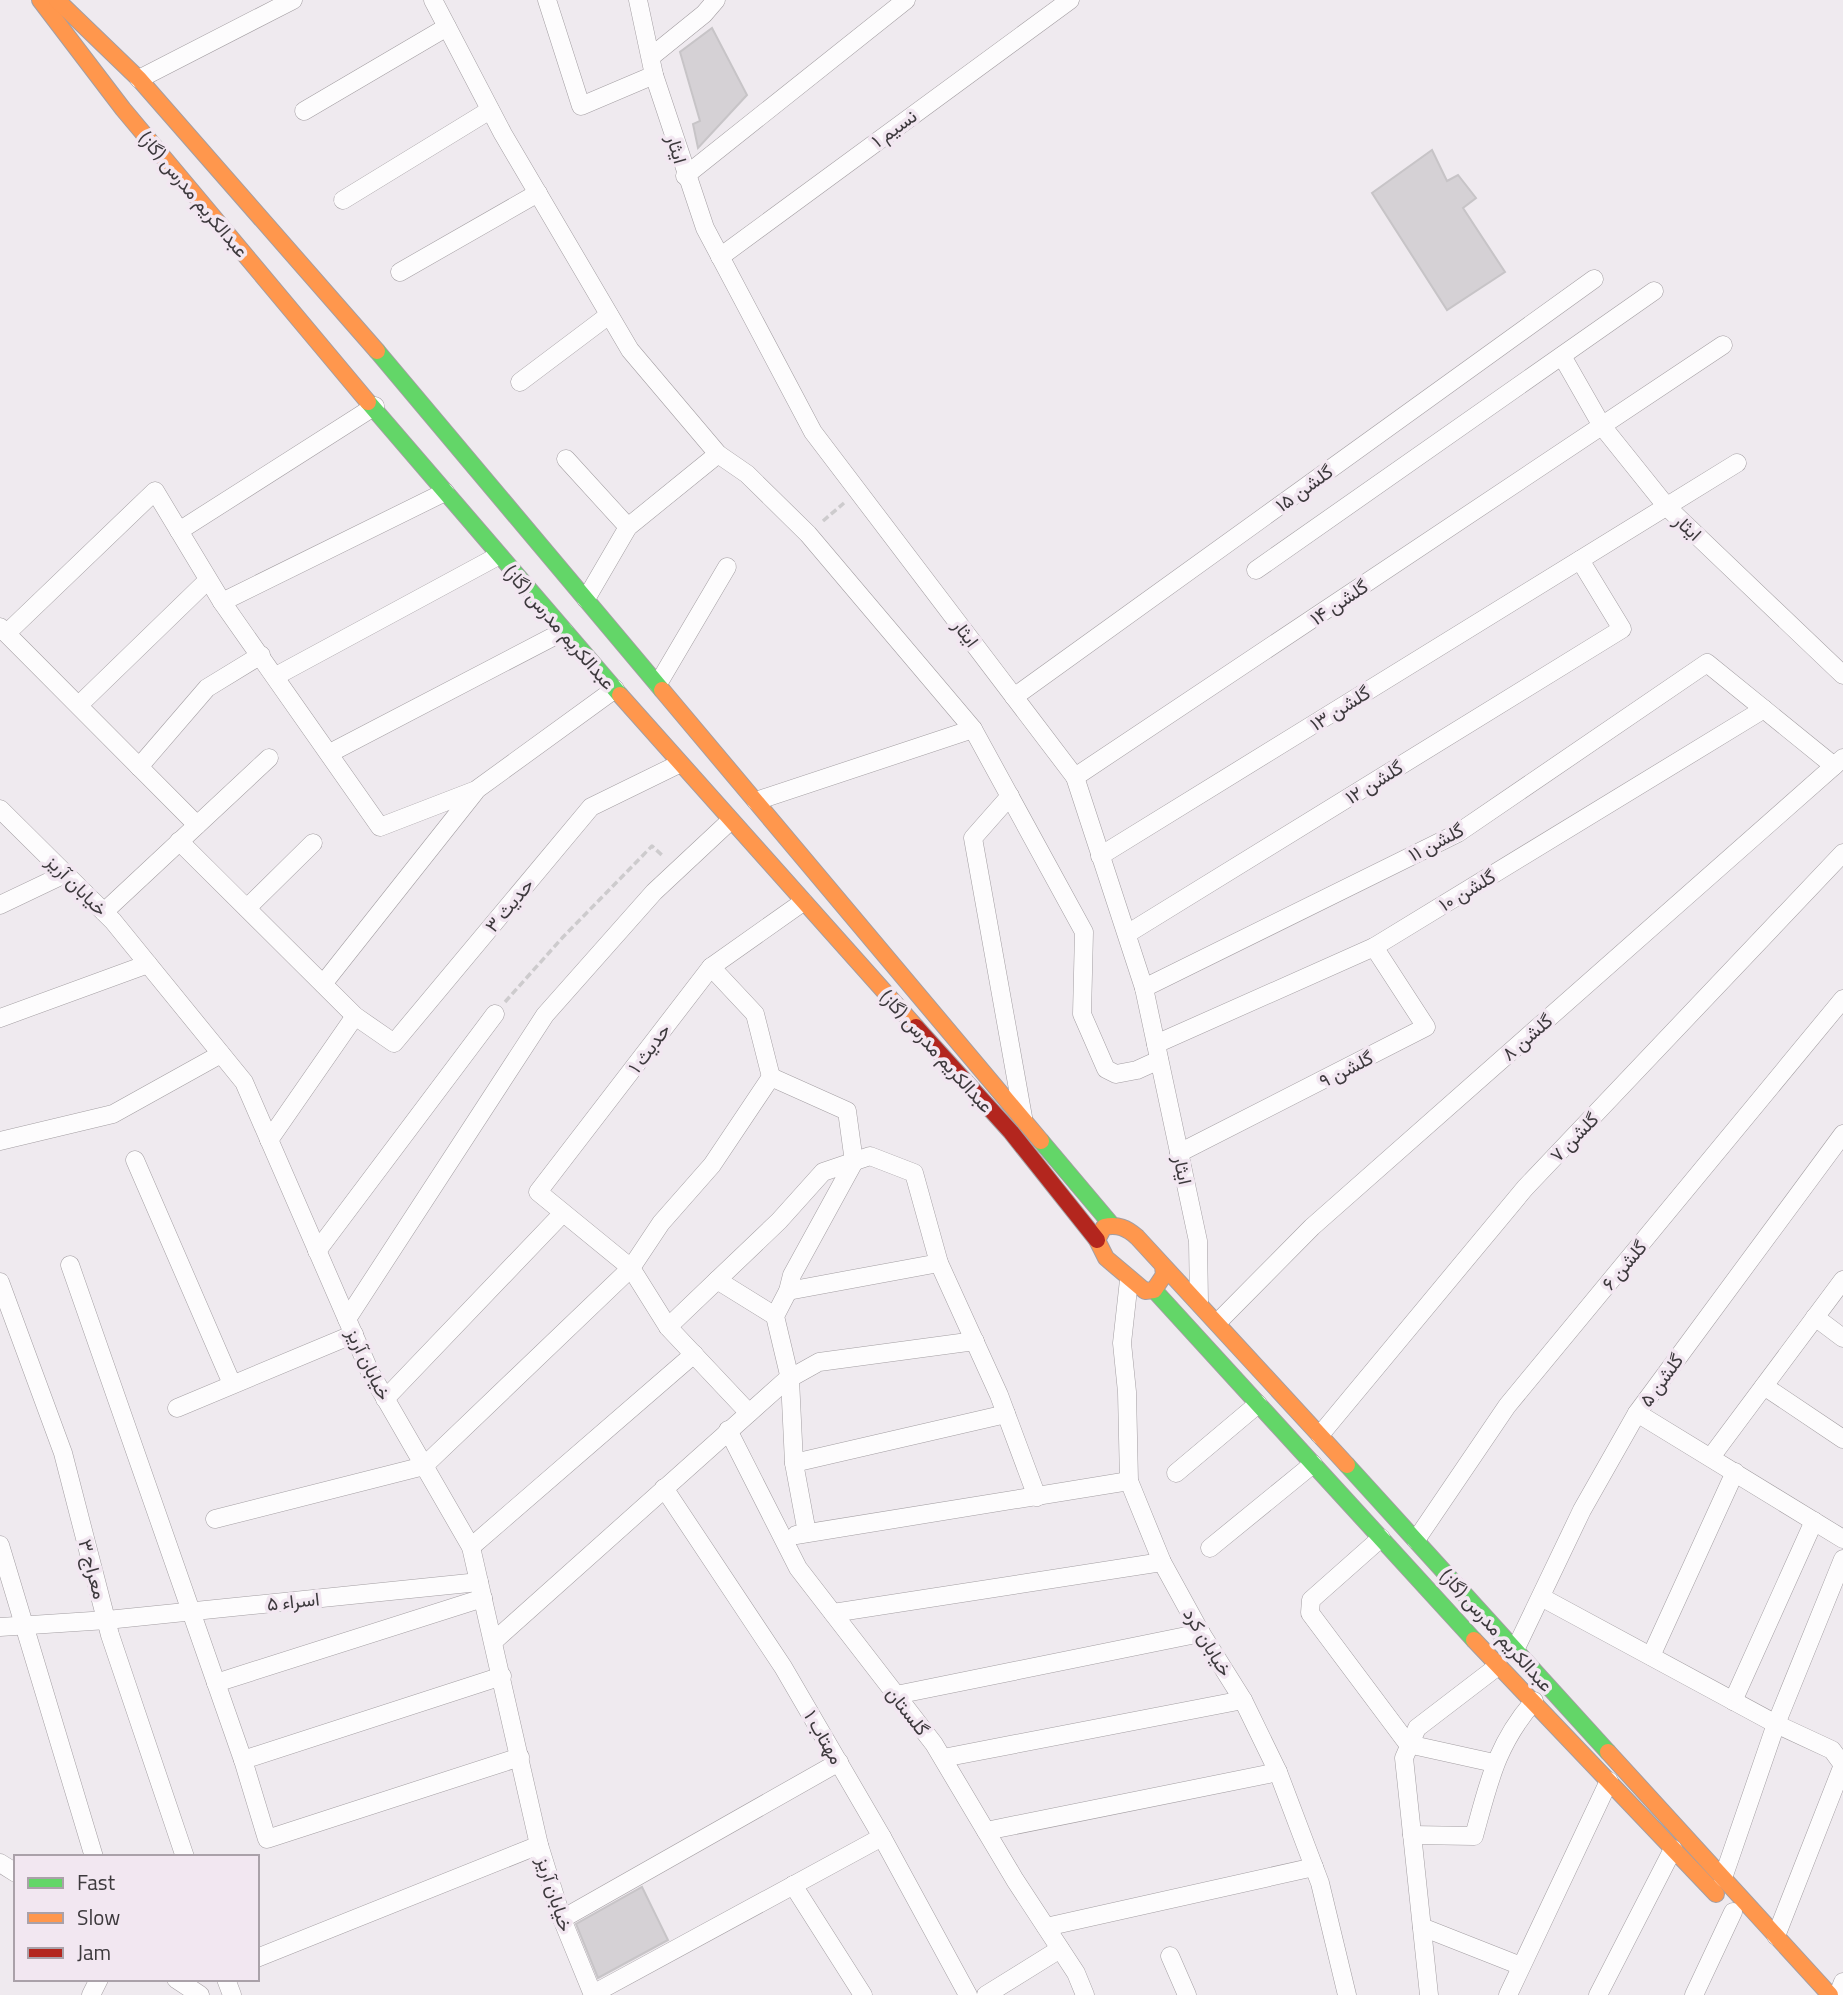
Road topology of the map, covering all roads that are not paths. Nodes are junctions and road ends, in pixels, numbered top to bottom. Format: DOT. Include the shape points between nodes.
graph roads {
  1 [pos="40,0"];
  2 [pos="57,0"];
  3 [pos="293,0"];
  4 [pos="433,0"];
  5 [pos="547,0"];
  6 [pos="638,0"];
  7 [pos="716,0"];
  8 [pos="906,0"];
  9 [pos="1070,0"];
  10 [pos="447,27"];
  11 [pos="652,55"];
  12 [pos="654,75"];
  13 [pos="139,79"];
  14 [pos="490,110"];
  15 [pos="304,111"];
  16 [pos="685,176"];
  17 [pos="538,194"];
  18 [pos="343,200"];
  19 [pos="720,257"];
  20 [pos="400,272"];
  21 [pos="1594,279"];
  22 [pos="1654,291"];
  23 [pos="609,315"];
  24 [pos="1723,345"];
  25 [pos="1562,356"];
  26 [pos="520,382"];
  27 [pos="375,406"];
  28 [pos="1602,426"];
  29 [pos="718,454"];
  30 [pos="566,459"];
  31 [pos="1738,463"];
  32 [pos="445,492"];
  33 [pos="1667,507"];
  34 [pos="628,527"];
  35 [pos="179,531"];
  36 [pos="498,556"];
  37 [pos="1580,560"];
  38 [pos="727,567"];
  39 [pos="1256,570"];
  40 [pos="208,580"];
  41 [pos="586,599"];
  42 [pos="222,602"];
  43 [pos="3,630"];
  44 [pos="564,631"];
  45 [pos="261,656"];
  46 [pos="1843,675"];
  47 [pos="276,676"];
  48 [pos="658,684"];
  49 [pos="615,690"];
  50 [pos="1014,697"];
  51 [pos="80,704"];
  52 [pos="1764,709"];
  53 [pos="973,729"];
  54 [pos="330,753"];
  55 [pos="269,758"];
  56 [pos="1839,762"];
  57 [pos="680,764"];
  58 [pos="139,767"];
  59 [pos="1075,777"];
  60 [pos="476,790"];
  61 [pos="1010,796"];
  62 [pos="756,801"];
  63 [pos="0,809"];
  64 [pos="730,821"];
  65 [pos="197,825"];
  66 [pos="179,841"];
  67 [pos="313,843"];
  68 [pos="1843,853"];
  69 [pos="1100,856"];
  70 [pos="65,874"];
  71 [pos="803,902"];
  72 [pos="0,905"];
  73 [pos="247,908"];
  74 [pos="104,912"];
  75 [pos="1127,934"];
  76 [pos="1374,947"];
  77 [pos="148,964"];
  78 [pos="711,967"];
  79 [pos="323,984"];
  80 [pos="1144,988"];
  81 [pos="1843,999"];
  82 [pos="495,1014"];
  83 [pos="355,1016"];
  84 [pos="0,1018"];
  85 [pos="1158,1052"];
  86 [pos="221,1055"];
  87 [pos="771,1077"];
  88 [pos="1023,1119"];
  89 [pos="1843,1134"];
  90 [pos="269,1140"];
  91 [pos="0,1141"];
  92 [pos="1179,1153"];
  93 [pos="135,1160"];
  94 [pos="854,1162"];
  95 [pos="562,1214"];
  96 [pos="1111,1224"];
  97 [pos="1097,1240"];
  98 [pos="317,1251"];
  99 [pos="939,1263"];
  100 [pos="70,1265"];
  101 [pos="1163,1266"];
  102 [pos="631,1268"];
  103 [pos="717,1280"];
  104 [pos="1129,1280"];
  105 [pos="1843,1280"];
  106 [pos="0,1282"];
  107 [pos="1154,1290"];
  108 [pos="788,1292"];
  109 [pos="1199,1302"];
  110 [pos="775,1316"];
  111 [pos="1815,1317"];
  112 [pos="1218,1322"];
  113 [pos="350,1326"];
  114 [pos="668,1327"];
  115 [pos="1843,1338"];
  116 [pos="975,1341"];
  117 [pos="694,1354"];
  118 [pos="790,1379"];
  119 [pos="232,1384"];
  120 [pos="1764,1386"];
  121 [pos="385,1399"];
  122 [pos="1258,1404"];
  123 [pos="177,1408"];
  124 [pos="749,1413"];
  125 [pos="1006,1413"];
  126 [pos="1637,1413"];
  127 [pos="728,1430"];
  128 [pos="1320,1435"];
  129 [pos="1843,1439"];
  130 [pos="1711,1457"];
  131 [pos="794,1463"];
  132 [pos="1313,1464"];
  133 [pos="424,1466"];
  134 [pos="1735,1472"];
  135 [pos="1176,1473"];
  136 [pos="1129,1481"];
  137 [pos="664,1488"];
  138 [pos="1037,1497"];
  139 [pos="215,1519"];
  140 [pos="1814,1521"];
  141 [pos="807,1533"];
  142 [pos="782,1537"];
  143 [pos="1381,1538"];
  144 [pos="1843,1539"];
  145 [pos="1416,1540"];
  146 [pos="0,1545"];
  147 [pos="471,1547"];
  148 [pos="1210,1548"];
  149 [pos="1843,1559"];
  150 [pos="1163,1562"];
  151 [pos="481,1590"];
  152 [pos="1541,1597"];
  153 [pos="191,1611"];
  154 [pos="833,1613"];
  155 [pos="107,1620"];
  156 [pos="22,1623"];
  157 [pos="0,1627"];
  158 [pos="1201,1633"];
  159 [pos="494,1641"];
  160 [pos="1515,1650"];
  161 [pos="1651,1656"];
  162 [pos="1498,1666"];
  163 [pos="502,1676"];
  164 [pos="216,1683"];
  165 [pos="896,1695"];
  166 [pos="1243,1700"];
  167 [pos="1534,1701"];
  168 [pos="1733,1701"];
  169 [pos="1776,1724"];
  170 [pos="1408,1744"];
  171 [pos="520,1757"];
  172 [pos="943,1758"];
  173 [pos="243,1760"];
  174 [pos="839,1762"];
  175 [pos="1494,1763"];
  176 [pos="1843,1765"];
  177 [pos="1278,1772"];
  178 [pos="1609,1781"];
  179 [pos="986,1831"];
  180 [pos="1412,1835"];
  181 [pos="882,1837"];
  182 [pos="539,1845"];
  183 [pos="1673,1849"];
  184 [pos="93,1855"];
  185 [pos="184,1855"];
  186 [pos="1314,1867"];
  187 [pos="1723,1878"];
  188 [pos="793,1885"];
  189 [pos="1737,1905"];
  190 [pos="562,1919"];
  191 [pos="1046,1927"];
  192 [pos="1422,1927"];
  193 [pos="1776,1936"];
  194 [pos="1060,1949"];
  195 [pos="1170,1956"];
  196 [pos="259,1957"];
  197 [pos="1521,1966"];
  198 [pos="179,1981"];
  199 [pos="1843,1982"];
  200 [pos="200,1995"];
  201 [pos="593,1995"];
  202 [pos="863,1995"];
  203 [pos="968,1995"];
  204 [pos="986,1995"];
  205 [pos="1085,1995"];
  206 [pos="1186,1995"];
  207 [pos="1347,1995"];
  208 [pos="1429,1995"];
  209 [pos="1508,1995"];
  210 [pos="1598,1995"];
  211 [pos="1694,1995"];
  212 [pos="1807,1995"];
  213 [pos="1830,1995"];
  214 [pos="1838,1995"];
  1 -- 27 [label="street, عبدالکریم مدرس (گاز)" via="122,109"];
  2 -- 13 [label="street, عبدالکریم مدرس (گاز)"];
  3 -- 13 [label="street"];
  4 -- 10 [label="street"];
  5 -- 12 [label="street" via="581,106"];
  6 -- 11 [label="street, ایثار"];
  7 -- 11 [label="street"];
  8 -- 16 [label="street"];
  9 -- 19 [label="street, نسیم ۱"];
  10 -- 14 [label="street"];
  10 -- 15 [label="street"];
  11 -- 12 [label="street, ایثار"];
  12 -- 16 [label="street, ایثار"];
  13 -- 41 [label="street, عبدالکریم مدرس (گاز)"];
  14 -- 17 [label="street"];
  14 -- 18 [label="street"];
  16 -- 19 [label="street, ایثار"];
  17 -- 20 [label="street"];
  17 -- 23 [label="street"];
  19 -- 50 [label="street, ایثار" via="813,432"];
  21 -- 50 [label="street, گلشن ۱۵"];
  22 -- 25 [label="street"];
  23 -- 26 [label="street"];
  23 -- 29 [label="street" via="630,350"];
  24 -- 28 [label="street, گلشن ۱۴"];
  25 -- 28 [label="street, ایثار"];
  25 -- 39 [label="street"];
  27 -- 32 [label="street, عبدالکریم مدرس (گاز)"];
  27 -- 35 [label="street"];
  28 -- 33 [label="street, ایثار"];
  28 -- 59 [label="street, گلشن ۱۴"];
  29 -- 34 [label="street"];
  29 -- 53 [label="street" via="747,474 808,534"];
  30 -- 34 [label="street"];
  31 -- 33 [label="street, گلشن ۱۳"];
  32 -- 36 [label="street, عبدالکریم مدرس (گاز)"];
  32 -- 42 [label="street"];
  33 -- 37 [label="street, گلشن ۱۳"];
  33 -- 46 [label="street, ایثار"];
  34 -- 41 [label="street"];
  35 -- 40 [label="street"];
  35 -- 43 [label="street" via="155,491"];
  36 -- 44 [label="street, عبدالکریم مدرس (گاز)"];
  36 -- 47 [label="street"];
  37 -- 69 [label="street, گلشن ۱۳"];
  37 -- 75 [label="street, گلشن ۱۲" via="1622,629"];
  38 -- 48 [label="street"];
  40 -- 42 [label="street"];
  40 -- 51 [label="street"];
  41 -- 48 [label="street, عبدالکریم مدرس (گاز)"];
  42 -- 45 [label="street"];
  43 -- 51 [label="street"];
  44 -- 49 [label="street, عبدالکریم مدرس (گاز)"];
  44 -- 54 [label="street"];
  45 -- 47 [label="street"];
  45 -- 58 [label="street" via="207,688"];
  47 -- 54 [label="street"];
  48 -- 62 [label="street, عبدالکریم مدرس (گاز)"];
  49 -- 57 [label="street, عبدالکریم مدرس (گاز)"];
  49 -- 60 [label="street"];
  50 -- 59 [label="street, ایثار"];
  51 -- 58 [label="street"];
  52 -- 56 [label="street"];
  52 -- 76 [label="street, گلشن ۱۰"];
  52 -- 80 [label="street, گلشن ۱۱" via="1707,663 1458,833"];
  53 -- 61 [label="street"];
  53 -- 62 [label="street"];
  54 -- 60 [label="street" via="380,827"];
  55 -- 65 [label="street"];
  56 -- 112 [label="street, گلشن ۸" via="1312,1227"];
  57 -- 64 [label="street, عبدالکریم مدرس (گاز)"];
  57 -- 83 [label="street, حدیث ۳" via="591,807 394,1043"];
  58 -- 65 [label="street"];
  59 -- 69 [label="street, ایثار"];
  60 -- 79 [label="street"];
  61 -- 85 [label="street, گلشن ۱۰" via="1084,932 1082,1014 1107,1069 1116,1074 1137,1070"];
  61 -- 88 [label="street" via="973,838"];
  62 -- 64 [label="street"];
  62 -- 88 [label="street, عبدالکریم مدرس (گاز)"];
  63 -- 70 [label="street, خیابان آریز"];
  64 -- 71 [label="street, عبدالکریم مدرس (گاز)"];
  64 -- 113 [label="street" via="654,892 545,1015"];
  65 -- 66 [label="street"];
  66 -- 73 [label="street"];
  66 -- 74 [label="street"];
  67 -- 73 [label="street"];
  68 -- 128 [label="street, گلشن ۷" via="1525,1188"];
  69 -- 75 [label="street, ایثار"];
  70 -- 72 [label="street"];
  70 -- 74 [label="street, خیابان آریز"];
  71 -- 78 [label="street, حدیث ۱"];
  71 -- 97 [label="street, عبدالکریم مدرس (گاز)" via="1011,1132"];
  73 -- 79 [label="street"];
  74 -- 77 [label="street, خیابان آریز"];
  75 -- 80 [label="street, ایثار"];
  76 -- 85 [label="street, گلشن ۱۰"];
  76 -- 92 [label="street, گلشن ۹" via="1426,1027"];
  77 -- 84 [label="street"];
  77 -- 86 [label="street, خیابان آریز"];
  78 -- 87 [label="street" via="755,1014"];
  78 -- 95 [label="street, حدیث ۱" via="538,1192"];
  79 -- 83 [label="street"];
  80 -- 85 [label="street, ایثار"];
  81 -- 145 [label="street, گلشن ۶" via="1507,1406"];
  82 -- 98 [label="street"];
  83 -- 90 [label="street"];
  85 -- 92 [label="street, ایثار"];
  86 -- 90 [label="street, خیابان آریز" via="244,1082"];
  86 -- 91 [label="street" via="113,1114"];
  87 -- 94 [label="street" via="847,1111"];
  87 -- 102 [label="street" via="712,1165 661,1223"];
  88 -- 96 [label="street, عبدالکریم مدرس (گاز)"];
  89 -- 126 [label="street, گلشن ۵"];
  90 -- 98 [label="street, خیابان آریز"];
  92 -- 109 [label="street, ایثار" via="1198,1241"];
  93 -- 119 [label="street"];
  94 -- 99 [label="street" via="870,1156 914,1172"];
  94 -- 103 [label="street" via="823,1172"];
  94 -- 108 [label="street" via="792,1275"];
  95 -- 102 [label="street"];
  95 -- 121 [label="street"];
  96 -- 97 [label="street"];
  96 -- 101 [label="street, عبدالکریم مدرس (گاز)" via="1133,1233"];
  97 -- 104 [label="street, عبدالکریم مدرس (گاز)" via="1106,1258"];
  98 -- 113 [label="street, خیابان آریز"];
  99 -- 108 [label="street"];
  99 -- 116 [label="street"];
  100 -- 153 [label="street"];
  101 -- 107 [label="street" via="1164,1275"];
  101 -- 109 [label="street, عبدالکریم مدرس (گاز)"];
  102 -- 114 [label="street"];
  102 -- 133 [label="street"];
  103 -- 110 [label="street"];
  103 -- 114 [label="street"];
  104 -- 107 [label="street" via="1145,1291"];
  104 -- 136 [label="street, خیابان کرد" via="1122,1343"];
  105 -- 111 [label="street"];
  106 -- 155 [label="street, معراج ۳" via="63,1453"];
  107 -- 122 [label="street, عبدالکریم مدرس (گاز)"];
  108 -- 110 [label="street"];
  109 -- 112 [label="street, عبدالکریم مدرس (گاز)"];
  110 -- 118 [label="street"];
  111 -- 115 [label="street"];
  111 -- 120 [label="street"];
  112 -- 128 [label="street, عبدالکریم مدرس (گاز)"];
  113 -- 119 [label="street"];
  113 -- 121 [label="street, خیابان آریز"];
  114 -- 117 [label="street"];
  116 -- 118 [label="street" via="820,1362"];
  116 -- 125 [label="street"];
  117 -- 124 [label="street"];
  117 -- 147 [label="street"];
  118 -- 124 [label="street"];
  118 -- 131 [label="street"];
  119 -- 123 [label="street"];
  120 -- 129 [label="street"];
  120 -- 130 [label="street"];
  121 -- 133 [label="street, خیابان آریز"];
  122 -- 132 [label="street, عبدالکریم مدرس (گاز)"];
  122 -- 135 [label="street"];
  124 -- 127 [label="street"];
  125 -- 131 [label="street"];
  125 -- 138 [label="street"];
  126 -- 130 [label="street"];
  126 -- 152 [label="street, گلشن ۵" via="1582,1510"];
  127 -- 137 [label="street"];
  127 -- 142 [label="street, گلستان"];
  128 -- 145 [label="street, عبدالکریم مدرس (گاز)"];
  130 -- 134 [label="street"];
  131 -- 141 [label="street"];
  132 -- 143 [label="street, عبدالکریم مدرس (گاز)"];
  132 -- 148 [label="street"];
  133 -- 139 [label="street"];
  133 -- 147 [label="street, خیابان آریز"];
  134 -- 140 [label="street"];
  134 -- 161 [label="street"];
  136 -- 138 [label="street"];
  136 -- 150 [label="street, خیابان کرد"];
  137 -- 159 [label="street"];
  137 -- 174 [label="street, مهتاب ۱" via="783,1667"];
  138 -- 141 [label="street"];
  140 -- 144 [label="street"];
  140 -- 168 [label="street"];
  141 -- 142 [label="street"];
  142 -- 154 [label="street, گلستان" via="798,1568"];
  143 -- 162 [label="street, عبدالکریم مدرس (گاز)"];
  143 -- 170 [label="street" via="1311,1600 1310,1613"];
  145 -- 160 [label="street, عبدالکریم مدرس (گاز)"];
  146 -- 156 [label="street"];
  147 -- 151 [label="street, خیابان آریز"];
  149 -- 169 [label="street"];
  150 -- 154 [label="street"];
  150 -- 158 [label="street, خیابان کرد"];
  151 -- 153 [label="street, اسراء ۵"];
  151 -- 159 [label="street, خیابان آریز"];
  151 -- 164 [label="street"];
  152 -- 160 [label="street, گلشن ۵"];
  152 -- 161 [label="street"];
  153 -- 155 [label="street, اسراء ۵"];
  153 -- 164 [label="street"];
  154 -- 165 [label="street, گلستان"];
  155 -- 156 [label="street, اسراء ۵"];
  155 -- 185 [label="street, معراج ۳"];
  156 -- 157 [label="street, اسراء ۵"];
  156 -- 184 [label="street"];
  158 -- 165 [label="street"];
  158 -- 166 [label="street, خیابان کرد"];
  159 -- 163 [label="street, خیابان آریز"];
  160 -- 162 [label="street"];
  160 -- 187 [label="street, عبدالکریم مدرس (گاز)"];
  161 -- 168 [label="street"];
  162 -- 167 [label="street, عبدالکریم مدرس (گاز)"];
  162 -- 170 [label="street" via="1417,1728"];
  163 -- 171 [label="street, خیابان آریز"];
  163 -- 173 [label="street"];
  164 -- 173 [label="street"];
  165 -- 172 [label="street, گلستان"];
  166 -- 172 [label="street"];
  166 -- 177 [label="street, خیابان کرد"];
  167 -- 175 [label="street" via="1511,1727"];
  167 -- 178 [label="street, عبدالکریم مدرس (گاز)"];
  168 -- 169 [label="street"];
  169 -- 176 [label="street" via="1832,1750"];
  169 -- 187 [label="street"];
  170 -- 175 [label="street"];
  170 -- 180 [label="street" via="1404,1758"];
  171 -- 173 [label="street" via="267,1839"];
  171 -- 182 [label="street, خیابان آریز"];
  172 -- 179 [label="street, گلستان"];
  174 -- 181 [label="street, مهتاب ۱"];
  174 -- 190 [label="street"];
  175 -- 180 [label="street" via="1474,1836"];
  176 -- 193 [label="street"];
  177 -- 179 [label="street"];
  177 -- 186 [label="street, خیابان کرد"];
  178 -- 183 [label="street, عبدالکریم مدرس (گاز)"];
  178 -- 197 [label="street"];
  179 -- 191 [label="street, گلستان"];
  180 -- 192 [label="street"];
  181 -- 188 [label="street"];
  181 -- 203 [label="street, مهتاب ۱"];
  182 -- 190 [label="street, خیابان آریز"];
  182 -- 196 [label="street"];
  183 -- 189 [label="street, عبدالکریم مدرس (گاز)"];
  183 -- 210 [label="street"];
  186 -- 191 [label="street"];
  186 -- 207 [label="street, خیابان کرد"];
  187 -- 189 [label="street, عبدالکریم مدرس (گاز)"];
  188 -- 201 [label="street"];
  188 -- 202 [label="street"];
  189 -- 193 [label="street, عبدالکریم مدرس (گاز)"];
  189 -- 211 [label="street"];
  189 -- 212 [label="street, عبدالکریم مدرس (گاز)"];
  190 -- 201 [label="street, خیابان آریز"];
  191 -- 194 [label="street, گلستان"];
  192 -- 197 [label="street"];
  192 -- 208 [label="street"];
  193 -- 213 [label="street, عبدالکریم مدرس (گاز)"];
  194 -- 204 [label="street"];
  194 -- 205 [label="street, گلستان"];
  195 -- 206 [label="street"];
  197 -- 209 [label="street"];
  198 -- 200 [label="street"];
  199 -- 214 [label="street"];
}
